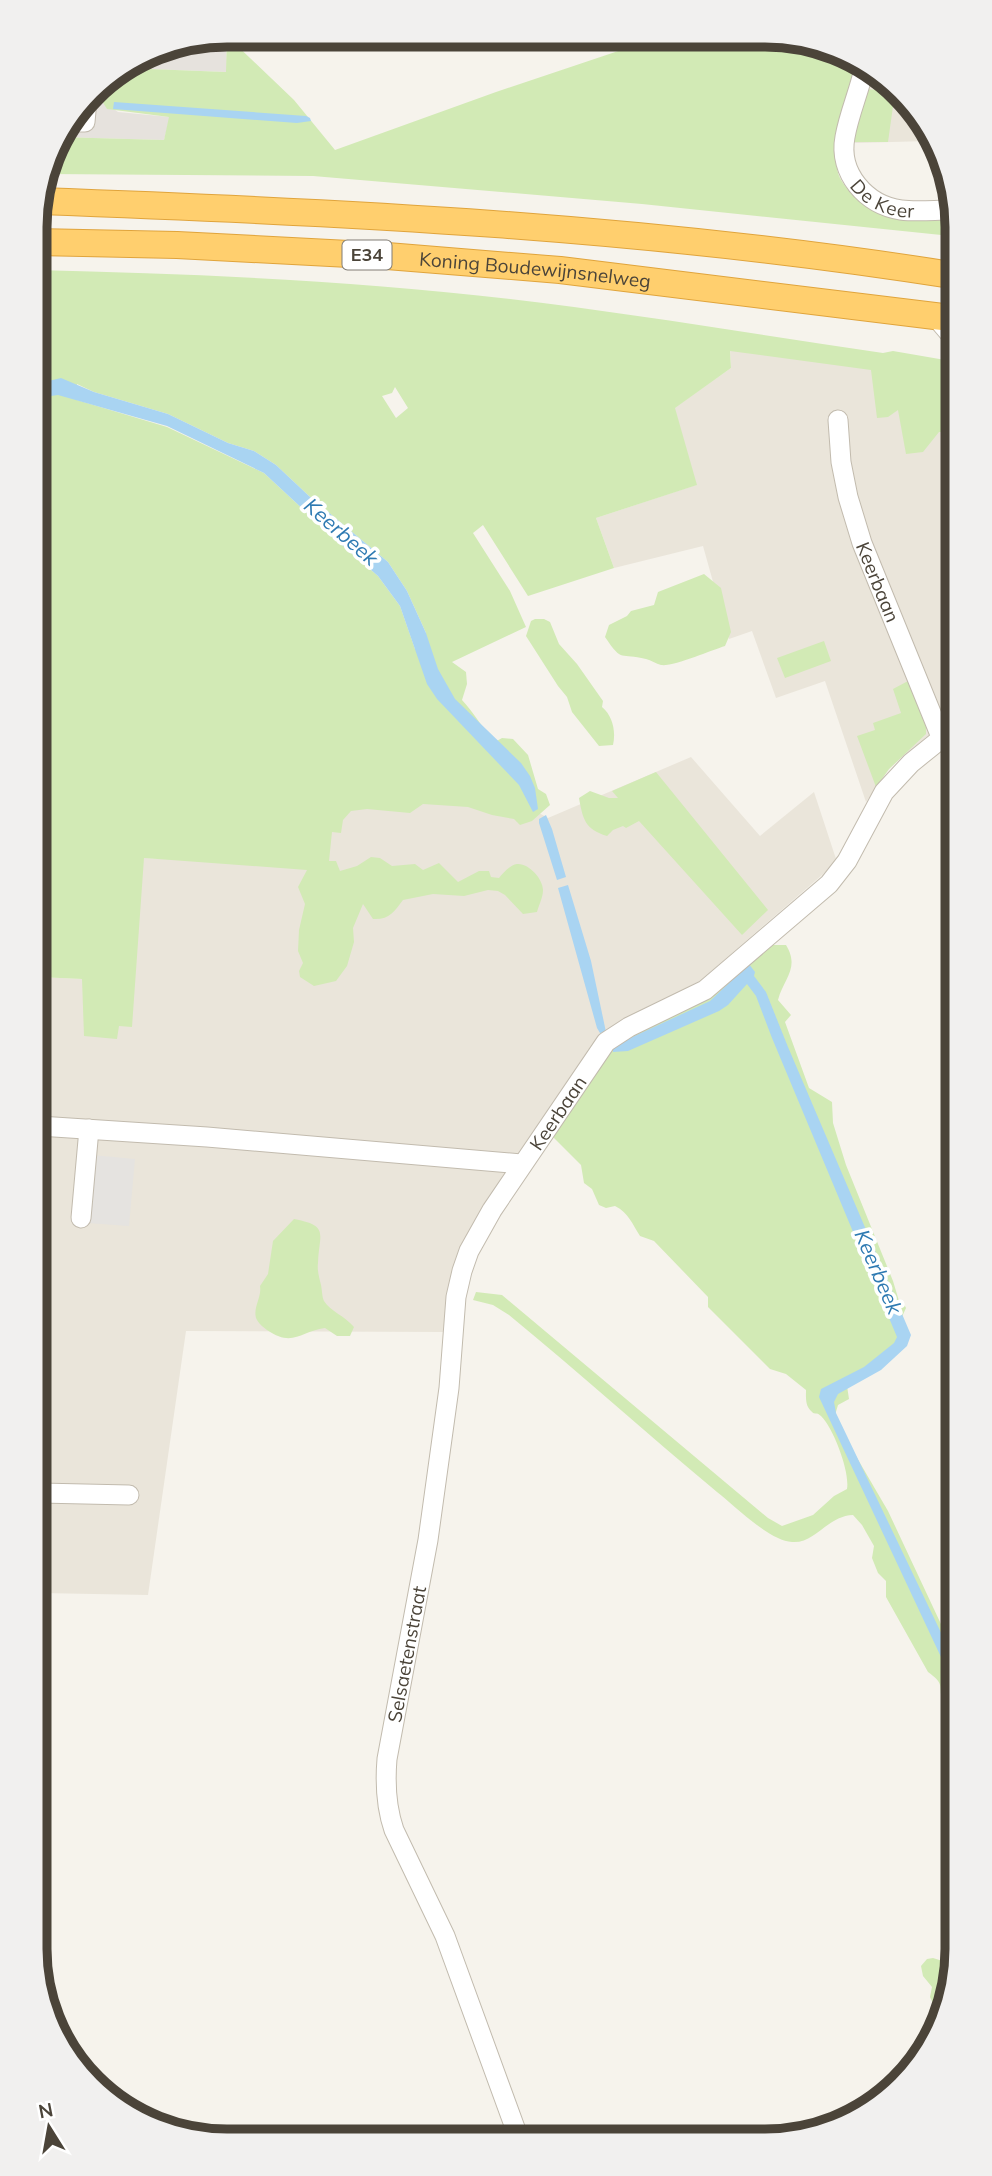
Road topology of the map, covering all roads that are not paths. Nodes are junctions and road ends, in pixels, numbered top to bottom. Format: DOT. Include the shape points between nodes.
graph roads {
  1 [pos="862,76"];
  2 [pos="50,201"];
  3 [pos="944,210"];
  4 [pos="48,242"];
  5 [pos="945,273"];
  6 [pos="945,323"];
  7 [pos="838,420"];
  8 [pos="945,729"];
  9 [pos="945,738"];
  10 [pos="47,1127"];
  11 [pos="89,1129"];
  12 [pos="521,1164"];
  13 [pos="81,1218"];
  14 [pos="47,1493"];
  15 [pos="129,1495"];
  16 [pos="515,2129"];
  1 -- 3 [label="street, De Keer" via="845,138 844,157 852,180 875,200 900,210"];
  2 -- 5 [label="highway, Koning Boudewijnsnelweg / E34" via="542,228"];
  4 -- 6 [label="highway, Koning Boudewijnsnelweg / E34" via="348,254 560,270"];
  7 -- 8 [label="street, Keerbaan" via="843,473 862,543"];
  9 -- 12 [label="street, Keerbaan" via="911,763 884,792 847,861 829,884 705,990 606,1042"];
  10 -- 11 [label="street, Keerbaan"];
  11 -- 12 [label="street, Keerbaan"];
  11 -- 13 [label="street"];
  12 -- 16 [label="street, Selsaetenstraat" via="469,1251 462,1271 428,1540 385,1779 394,1830 445,1936"];
  14 -- 15 [label="street"];
}
